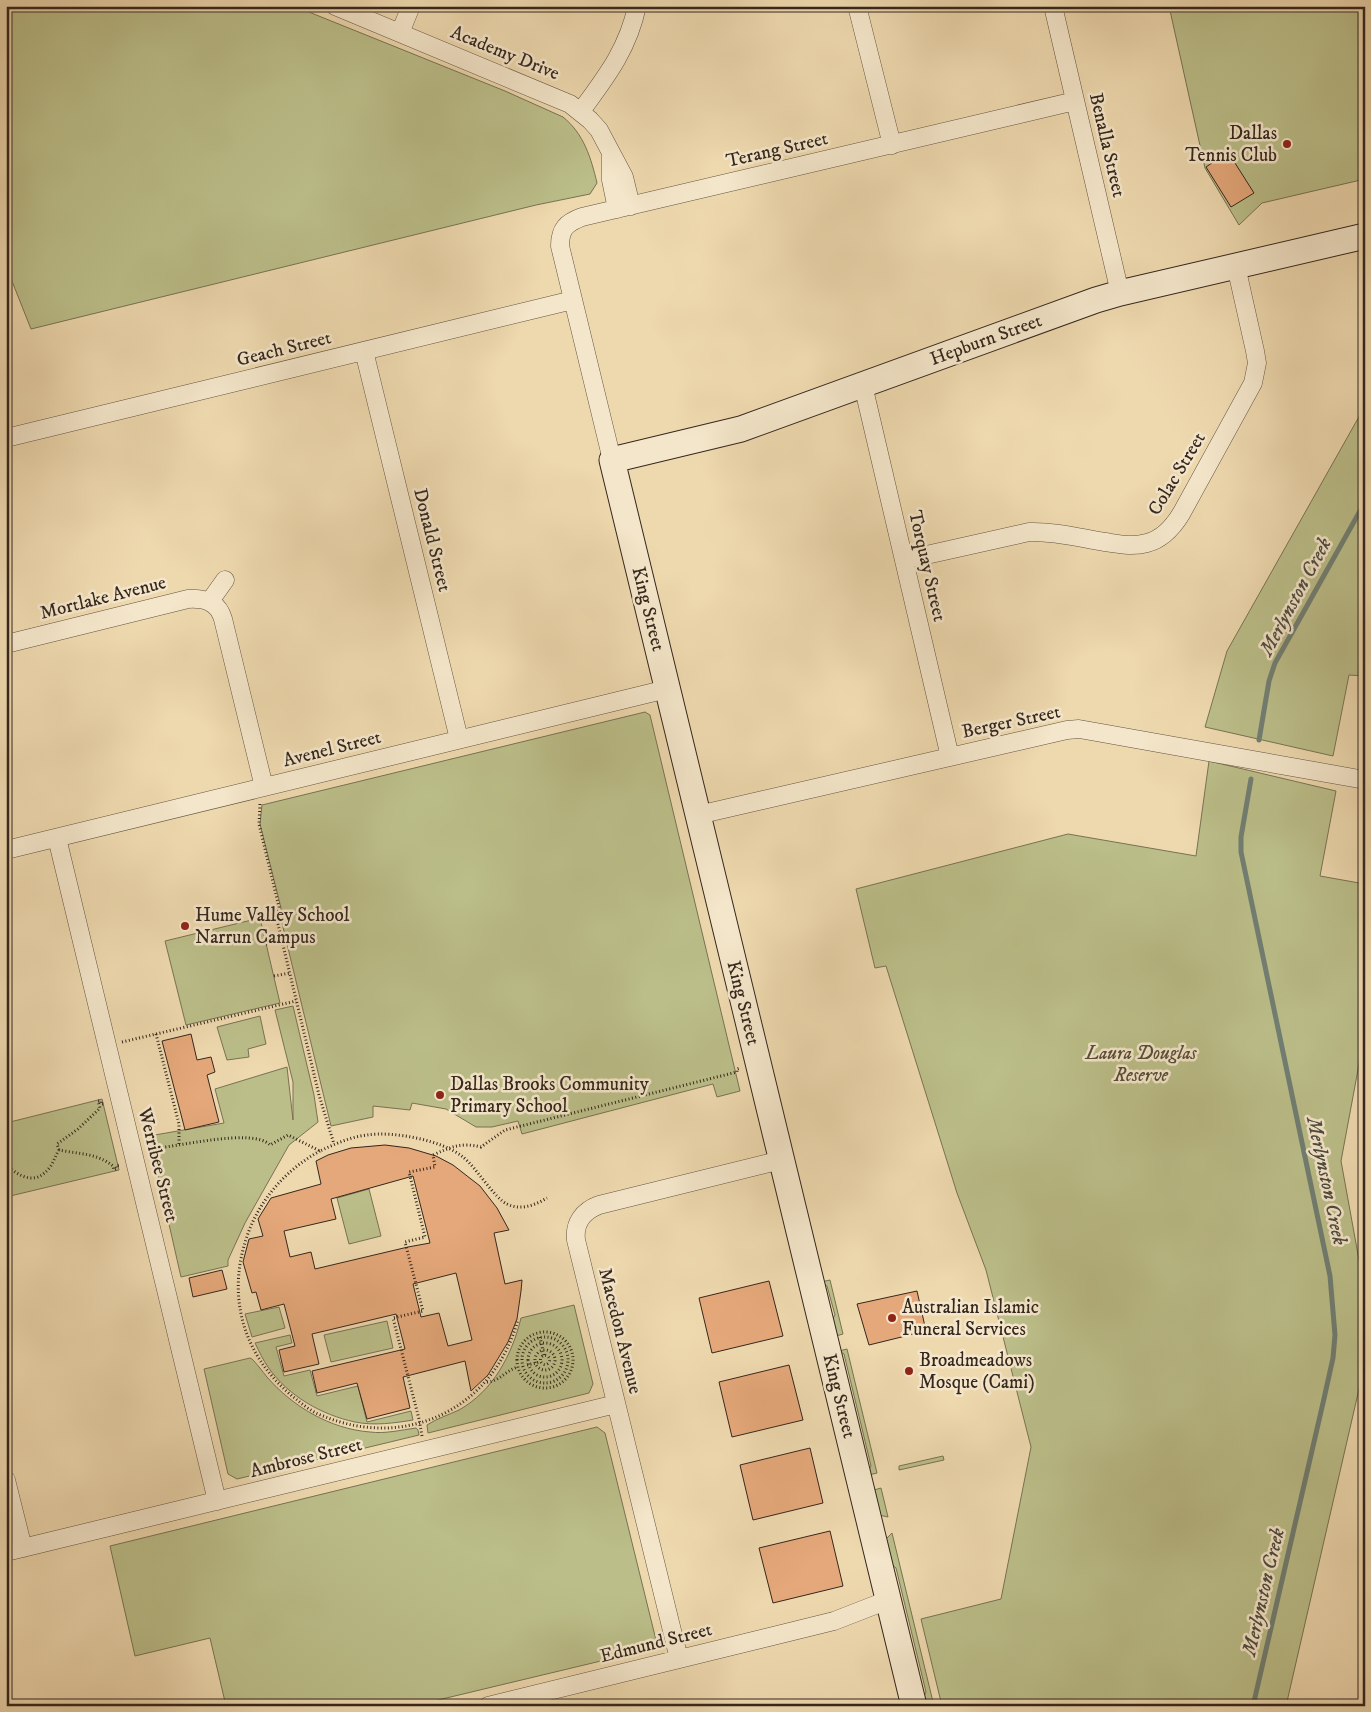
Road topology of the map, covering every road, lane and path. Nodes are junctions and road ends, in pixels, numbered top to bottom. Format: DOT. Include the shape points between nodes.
graph roads {
  1 [pos="335,6"];
  2 [pos="411,6"];
  3 [pos="636,6"];
  4 [pos="857,6"];
  5 [pos="1053,6"];
  6 [pos="400,33"];
  7 [pos="1075,102"];
  8 [pos="581,111"];
  9 [pos="892,145"];
  10 [pos="624,207"];
  11 [pos="1365,236"];
  12 [pos="1236,266"];
  13 [pos="1120,293"];
  14 [pos="573,300"];
  15 [pos="364,351"];
  16 [pos="863,385"];
  17 [pos="6,438"];
  18 [pos="612,460"];
  19 [pos="904,560"];
  20 [pos="225,580"];
  21 [pos="210,601"];
  22 [pos="6,644"];
  23 [pos="667,689"];
  24 [pos="459,739"];
  25 [pos="950,757"];
  26 [pos="1365,780"];
  27 [pos="262,795"];
  28 [pos="698,815"];
  29 [pos="57,838"];
  30 [pos="6,850"];
  31 [pos="282,941"];
  32 [pos="266,944"];
  33 [pos="290,972"];
  34 [pos="274,976"];
  35 [pos="296,1001"];
  36 [pos="156,1034"];
  37 [pos="122,1042"];
  38 [pos="758,1063"];
  39 [pos="107,1112"];
  40 [pos="334,1144"];
  41 [pos="179,1145"];
  42 [pos="148,1148"];
  43 [pos="449,1148"];
  44 [pos="59,1150"];
  45 [pos="320,1152"];
  46 [pos="118,1156"];
  47 [pos="781,1160"];
  48 [pos="6,1165"];
  49 [pos="547,1198"];
  50 [pos="518,1318"];
  51 [pos="539,1333"];
  52 [pos="540,1338"];
  53 [pos="541,1344"];
  54 [pos="543,1351"];
  55 [pos="572,1354"];
  56 [pos="567,1355"];
  57 [pos="544,1356"];
  58 [pos="562,1356"];
  59 [pos="554,1358"];
  60 [pos="550,1359"];
  61 [pos="540,1362"];
  62 [pos="535,1363"];
  63 [pos="528,1365"];
  64 [pos="546,1365"];
  65 [pos="522,1366"];
  66 [pos="553,1366"];
  67 [pos="518,1367"];
  68 [pos="547,1370"];
  69 [pos="559,1370"];
  70 [pos="553,1375"];
  71 [pos="544,1377"];
  72 [pos="556,1380"];
  73 [pos="486,1382"];
  74 [pos="550,1382"];
  75 [pos="544,1383"];
  76 [pos="551,1387"];
  77 [pos="616,1404"];
  78 [pos="420,1422"];
  79 [pos="421,1452"];
  80 [pos="6,1480"];
  81 [pos="217,1501"];
  82 [pos="14,1550"];
  83 [pos="890,1608"];
  84 [pos="679,1659"];
  85 [pos="488,1706"];
  86 [pos="914,1706"];
  1 -- 6 [label="street, Academy Drive"];
  2 -- 6 [label="street"];
  3 -- 8 [label="street" via="626,44"];
  4 -- 9 [label="street"];
  5 -- 7 [label="street, Benalla Street"];
  6 -- 8 [label="street, Academy Drive" via="559,98"];
  7 -- 9 [label="street, Terang Street"];
  7 -- 13 [label="street, Benalla Street"];
  8 -- 10 [label="street, Academy Drive" via="599,130 611,153 611,180"];
  9 -- 10 [label="street, Terang Street"];
  10 -- 14 [label="street, Terang Street" via="573,220 562,230 560,246"];
  11 -- 12 [label="street, Hepburn Street"];
  12 -- 13 [label="street, Hepburn Street"];
  12 -- 19 [label="street, Colac Street" via="1255,351 1256,374 1181,514 1165,534 1147,543 1129,545 1029,532"];
  13 -- 16 [label="street, Hepburn Street"];
  14 -- 15 [label="street, Geach Street"];
  14 -- 18 [label="street, King Street"];
  15 -- 17 [label="street, Geach Street"];
  15 -- 24 [label="street, Donald Street"];
  16 -- 18 [label="street, Hepburn Street" via="741,430"];
  16 -- 19 [label="street, Torquay Street"];
  18 -- 23 [label="street, King Street"];
  19 -- 25 [label="street, Torquay Street"];
  20 -- 21 [label="street"];
  21 -- 22 [label="street, Mortlake Avenue" via="188,600"];
  21 -- 27 [label="street" via="224,619"];
  23 -- 24 [label="street, Avenel Street"];
  23 -- 28 [label="street, King Street"];
  24 -- 27 [label="street, Avenel Street"];
  25 -- 26 [label="street, Berger Street" via="1048,733 1079,729"];
  25 -- 28 [label="street, Berger Street"];
  27 -- 29 [label="street, Avenel Street"];
  27 -- 31 [label="path" via="259,824 279,907 277,920"];
  28 -- 38 [label="street, King Street"];
  29 -- 30 [label="street, Avenel Street"];
  29 -- 81 [label="street, Werribee Street"];
  31 -- 32 [label="path"];
  31 -- 33 [label="path"];
  33 -- 34 [label="path"];
  33 -- 35 [label="path"];
  35 -- 36 [label="path"];
  35 -- 40 [label="path"];
  36 -- 37 [label="path"];
  36 -- 41 [label="path" via="179,1124"];
  38 -- 43 [label="path" via="737,1069 737,1072 505,1130 481,1146 468,1144"];
  38 -- 47 [label="street, King Street"];
  39 -- 44 [label="path" via="105,1103 98,1101 100,1108 57,1144"];
  40 -- 43 [label="path" via="383,1134"];
  40 -- 45 [label="path"];
  41 -- 42 [label="path"];
  41 -- 45 [label="path" via="244,1137 270,1145 288,1135"];
  43 -- 49 [label="path" via="463,1157 505,1203 522,1208"];
  43 -- 78 [label="path" via="433,1155 435,1166 409,1172 425,1237 404,1242 423,1311 393,1318"];
  44 -- 46 [label="path" via="96,1156 107,1161 114,1170 120,1165"];
  44 -- 48 [label="path" via="47,1171 36,1178 19,1176"];
  45 -- 78 [label="path" via="298,1165 270,1193 247,1234 238,1292 246,1333 267,1371 302,1404 322,1416 368,1428"];
  47 -- 77 [label="street, Macedon Avenue" via="599,1205 580,1218 576,1240"];
  47 -- 83 [label="street, King Street"];
  50 -- 73 [label="path" via="507,1350"];
  51 -- 52 [label="path"];
  51 -- 55 [label="path" via="556,1334 569,1346"];
  51 -- 67 [label="path" via="530,1336 519,1350"];
  52 -- 53 [label="path"];
  52 -- 56 [label="path" via="547,1337 560,1343"];
  52 -- 65 [label="path" via="527,1345"];
  53 -- 54 [label="path"];
  53 -- 58 [label="path" via="552,1344"];
  53 -- 63 [label="path" via="529,1354"];
  54 -- 57 [label="path"];
  54 -- 59 [label="path" via="549,1351"];
  54 -- 62 [label="path"];
  55 -- 56 [label="path"];
  55 -- 76 [label="path" via="570,1373 564,1381"];
  56 -- 58 [label="path"];
  56 -- 72 [label="path" via="566,1371"];
  57 -- 60 [label="path"];
  57 -- 61 [label="path"];
  58 -- 69 [label="path"];
  59 -- 60 [label="path"];
  59 -- 66 [label="path"];
  60 -- 64 [label="path"];
  61 -- 62 [label="path"];
  61 -- 64 [label="path"];
  62 -- 63 [label="path"];
  62 -- 68 [label="path"];
  63 -- 65 [label="path"];
  63 -- 71 [label="path" via="535,1374"];
  64 -- 68 [label="path"];
  65 -- 67 [label="path"];
  65 -- 75 [label="path" via="531,1379"];
  66 -- 68 [label="path"];
  66 -- 69 [label="path"];
  67 -- 73 [label="path" via="497,1380"];
  67 -- 76 [label="path" via="528,1383"];
  69 -- 70 [label="path"];
  70 -- 71 [label="path"];
  70 -- 72 [label="path"];
  71 -- 75 [label="path"];
  72 -- 74 [label="path"];
  73 -- 78 [label="path" via="454,1408"];
  74 -- 75 [label="path"];
  74 -- 76 [label="path"];
  77 -- 79 [label="street, Ambrose Street"];
  77 -- 84 [label="street, Macedon Avenue"];
  78 -- 79 [label="path" via="423,1435 418,1437"];
  79 -- 81 [label="street, Ambrose Street"];
  80 -- 82 [label="street"];
  81 -- 82 [label="street, Ambrose Street"];
  83 -- 84 [label="street, Edmund Street"];
  83 -- 86 [label="street, King Street"];
  84 -- 85 [label="street, Edmund Street"];
}
